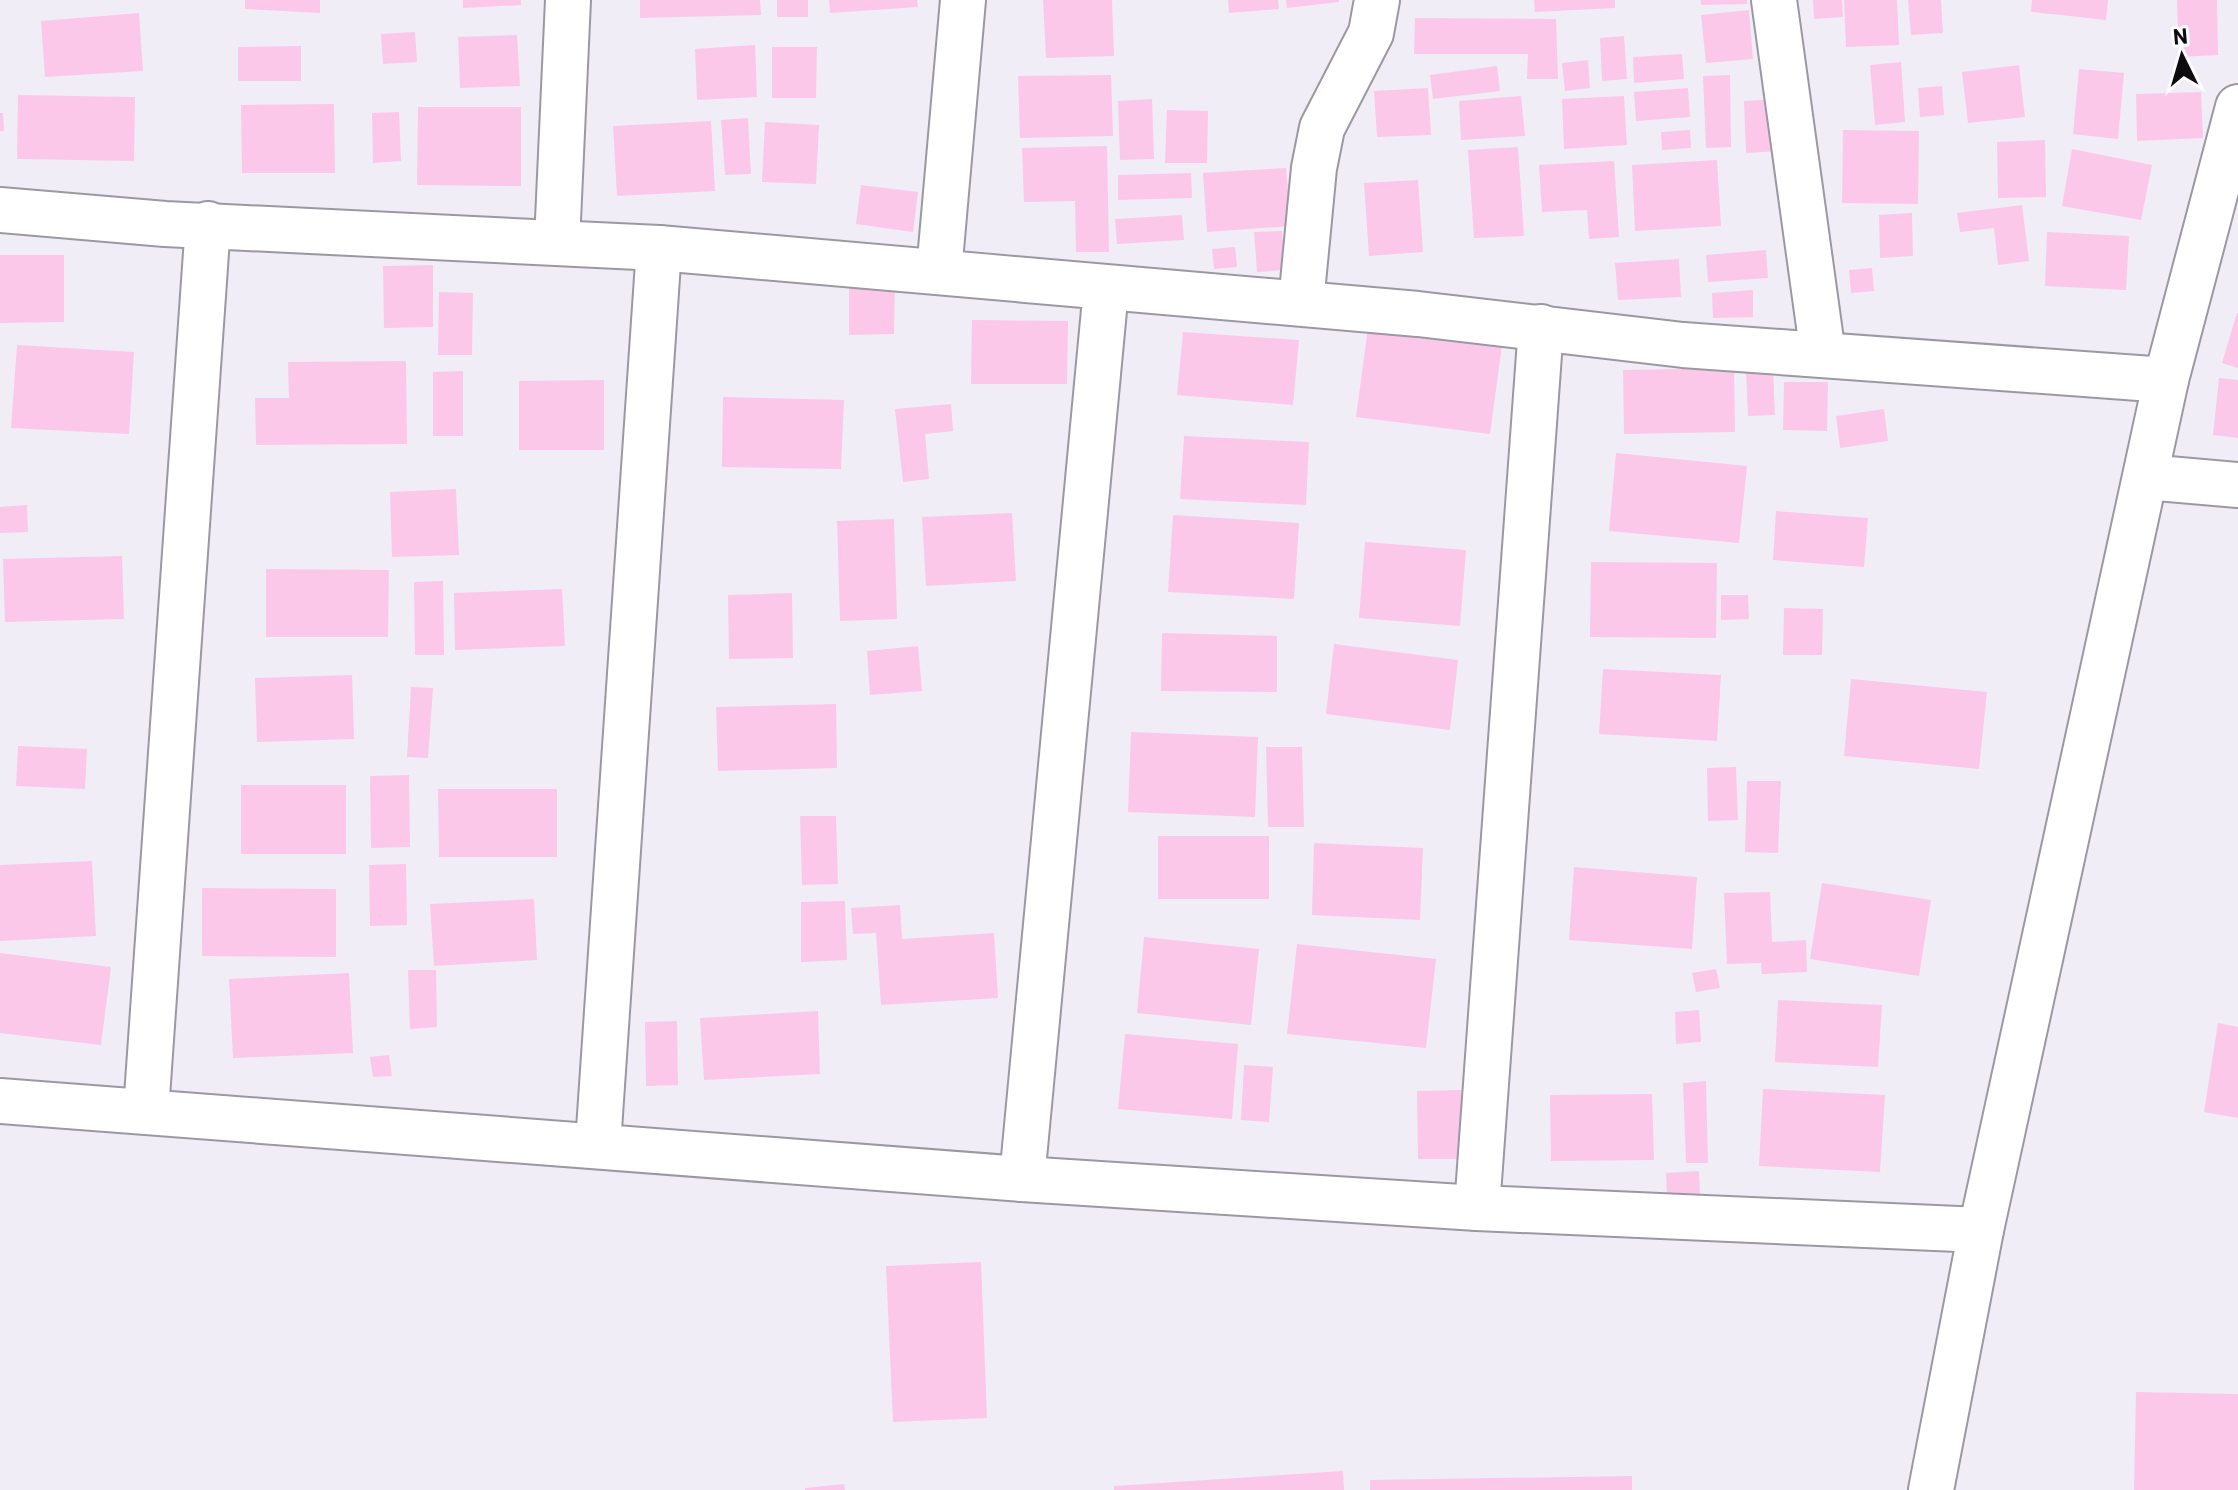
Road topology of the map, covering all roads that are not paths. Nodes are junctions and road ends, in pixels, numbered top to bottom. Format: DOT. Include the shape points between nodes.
graph roads {
  1 [pos="568,0"];
  2 [pos="963,0"];
  3 [pos="1377,0"];
  4 [pos="1774,0"];
  5 [pos="2238,107"];
  6 [pos="0,210"];
  7 [pos="208,224"];
  8 [pos="557,242"];
  9 [pos="659,248"];
  10 [pos="939,272"];
  11 [pos="1106,289"];
  12 [pos="1301,303"];
  13 [pos="1541,327"];
  14 [pos="1823,355"];
  15 [pos="2166,380"];
  16 [pos="2146,477"];
  17 [pos="2238,485"];
  18 [pos="0,1101"];
  19 [pos="146,1111"];
  20 [pos="598,1144"];
  21 [pos="1022,1179"];
  22 [pos="1477,1208"];
  23 [pos="1981,1230"];
  24 [pos="1931,1490"];
  1 -- 8 [label="street"];
  2 -- 10 [label="street"];
  3 -- 12 [label="street" via="1371,33 1322,128"];
  4 -- 14 [label="street"];
  5 -- 15 [label="street"];
  6 -- 7 [label="street"];
  7 -- 8 [label="street"];
  7 -- 19 [label="street"];
  8 -- 9 [label="street"];
  9 -- 10 [label="street"];
  9 -- 20 [label="street"];
  10 -- 11 [label="street"];
  11 -- 12 [label="street"];
  11 -- 21 [label="street"];
  12 -- 13 [label="street"];
  13 -- 14 [label="street"];
  13 -- 22 [label="street"];
  14 -- 15 [label="street"];
  15 -- 16 [label="street"];
  16 -- 17 [label="street"];
  16 -- 23 [label="street"];
  18 -- 19 [label="street"];
  19 -- 20 [label="street"];
  20 -- 21 [label="street"];
  21 -- 22 [label="street"];
  22 -- 23 [label="street"];
  23 -- 24 [label="street"];
}
